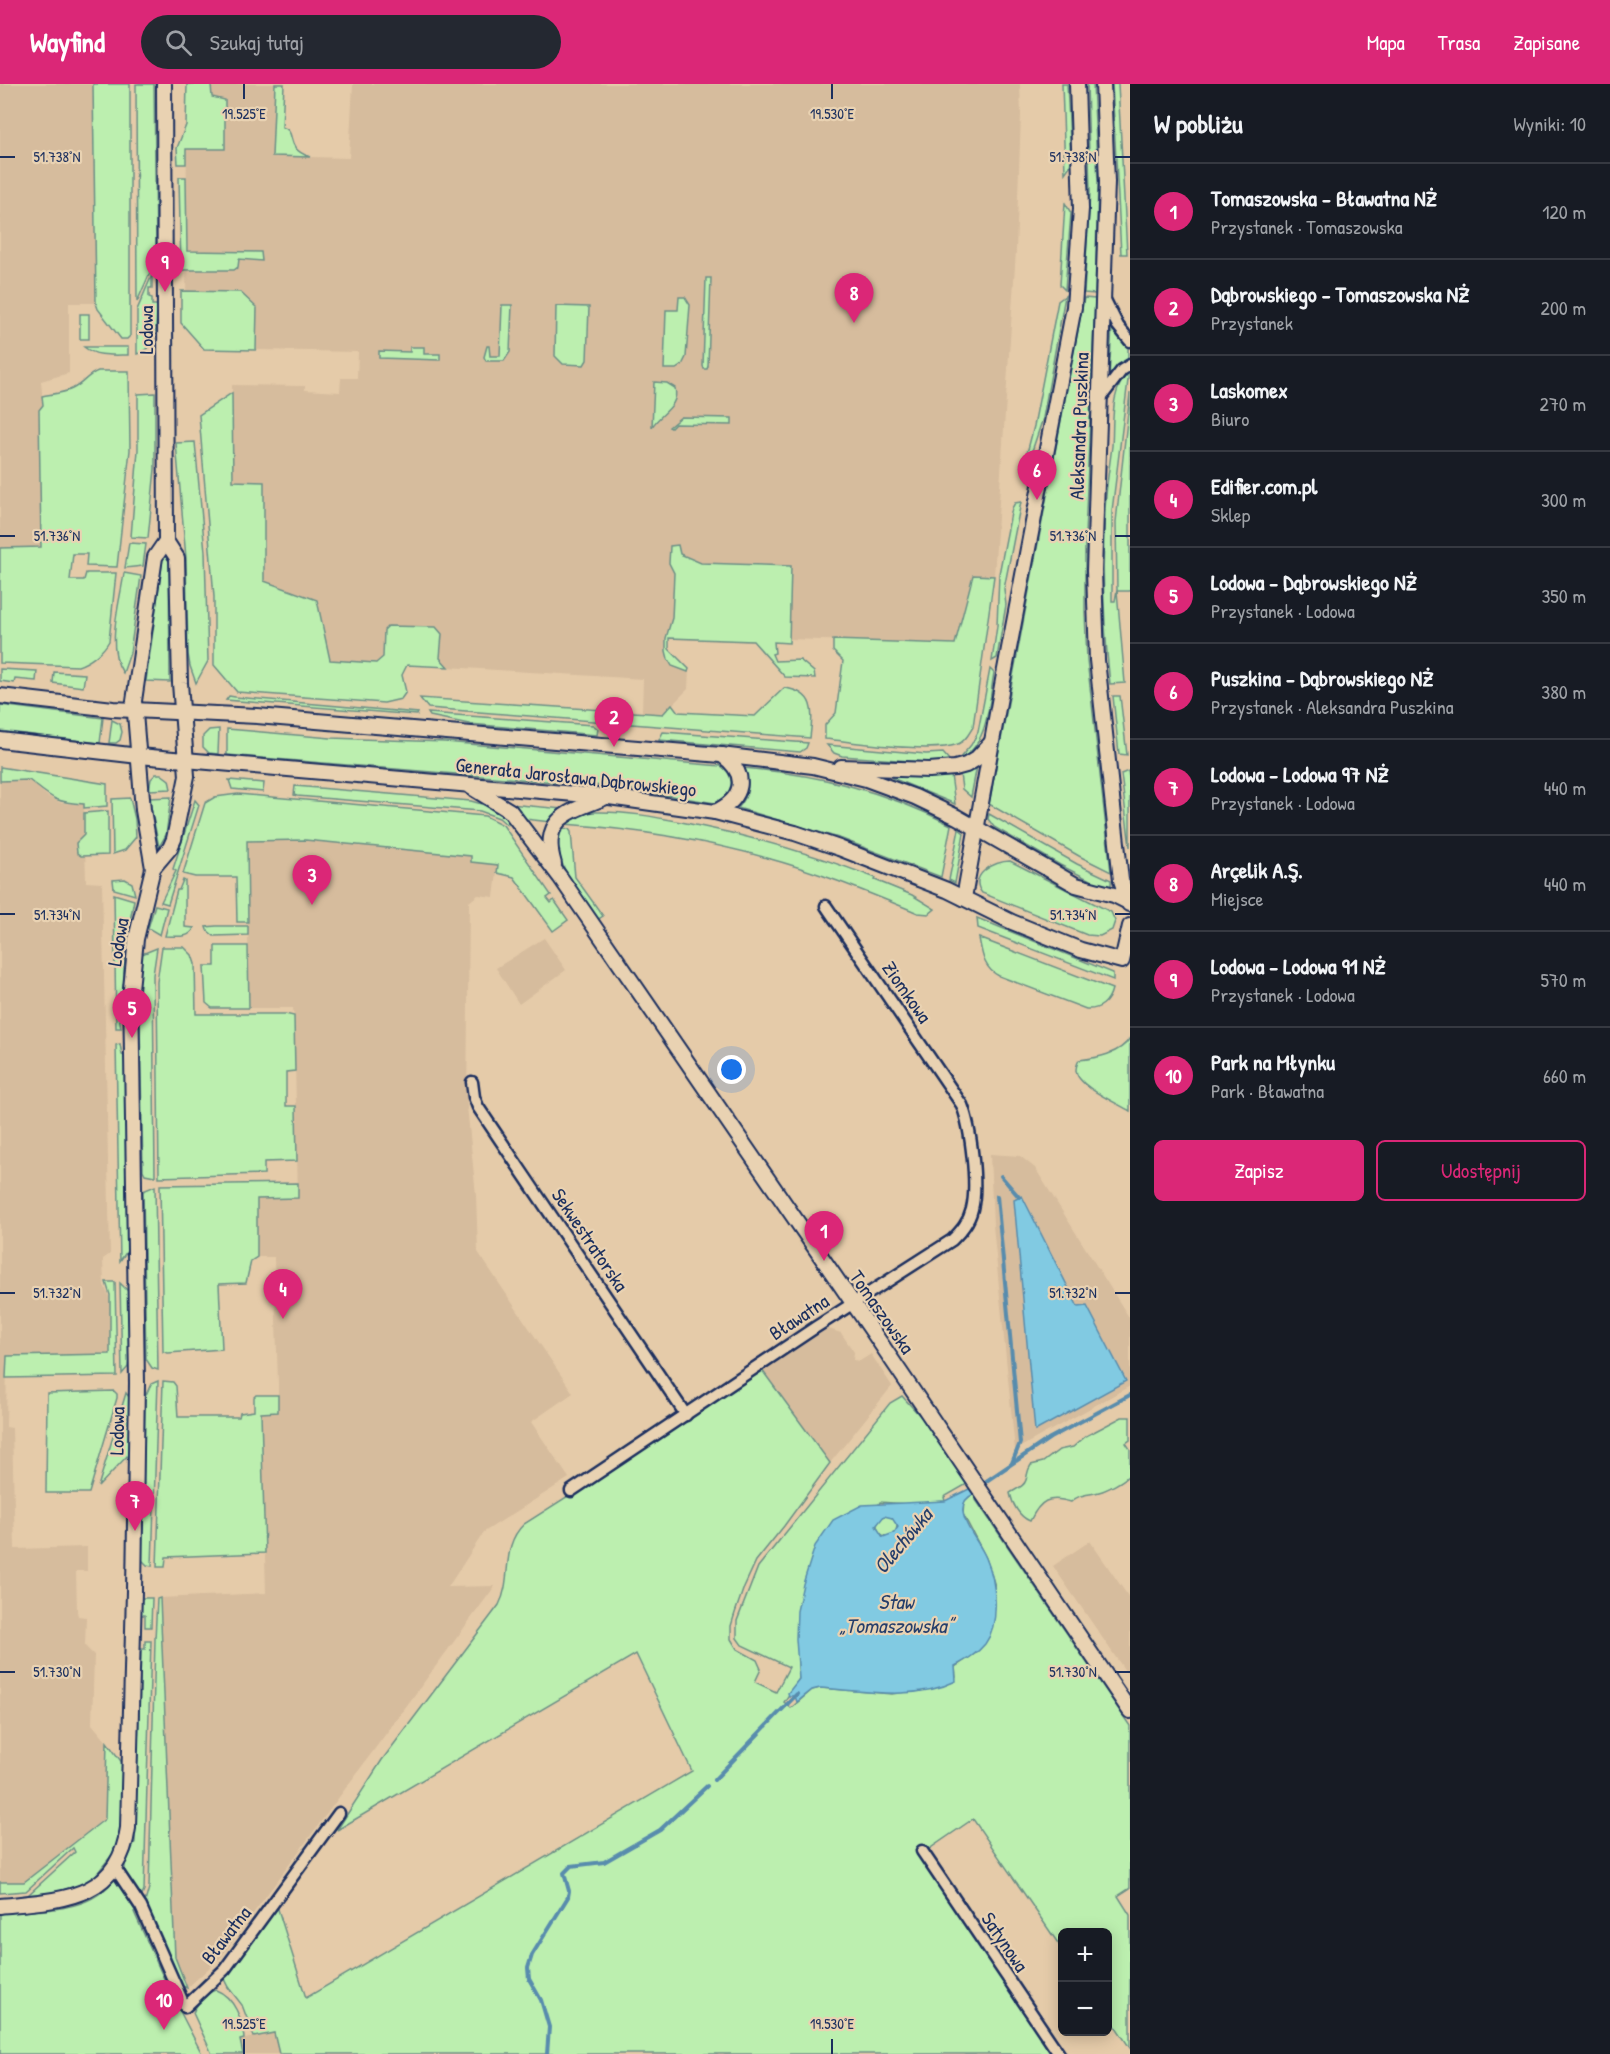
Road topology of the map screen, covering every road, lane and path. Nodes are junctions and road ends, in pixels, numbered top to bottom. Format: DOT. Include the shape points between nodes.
graph roads {
  1 [pos="164,84"];
  2 [pos="1077,84"];
  3 [pos="1102,84"];
  4 [pos="1104,297"];
  5 [pos="1130,341"];
  6 [pos="1130,365"];
  7 [pos="1099,401"];
  8 [pos="166,541"];
  9 [pos="0,696"];
  10 [pos="134,710"];
  11 [pos="182,713"];
  12 [pos="0,740"];
  13 [pos="991,743"];
  14 [pos="722,755"];
  15 [pos="139,756"];
  16 [pos="186,760"];
  17 [pos="813,766"];
  18 [pos="466,785"];
  19 [pos="609,797"];
  20 [pos="715,812"];
  21 [pos="976,828"];
  22 [pos="153,868"];
  23 [pos="560,877"];
  24 [pos="964,898"];
  25 [pos="825,906"];
  26 [pos="1129,906"];
  27 [pos="1130,926"];
  28 [pos="472,1082"];
  29 [pos="958,1098"];
  30 [pos="853,1304"];
  31 [pos="686,1415"];
  32 [pos="571,1491"];
  33 [pos="1128,1705"];
  34 [pos="339,1813"];
  35 [pos="922,1851"];
  36 [pos="115,1868"];
  37 [pos="0,1906"];
  38 [pos="1059,2054"];
  1 -- 8 [label="main road, Lodowa"];
  2 -- 13 [label="main road, Aleksandra Puszkina" via="1081,209 1074,307"];
  3 -- 4 [label="main road, Aleksandra Puszkina" via="1107,182"];
  4 -- 5 [label="street"];
  4 -- 7 [label="main road, Aleksandra Puszkina"];
  6 -- 7 [label="street"];
  7 -- 26 [label="main road, Aleksandra Puszkina" via="1094,537 1096,648 1122,880"];
  8 -- 10 [label="main road, Lodowa" via="154,557"];
  8 -- 11 [label="main road, Lodowa" via="177,558"];
  9 -- 10 [label="main road, Generała Jarosława Dąbrowskiego"];
  10 -- 11 [label="main road, Generała Jarosława Dąbrowskiego"];
  10 -- 15 [label="main road, Lodowa"];
  11 -- 14 [label="main road, Generała Jarosława Dąbrowskiego"];
  11 -- 16 [label="main road, Lodowa"];
  12 -- 15 [label="main road, Generała Jarosława Dąbrowskiego"];
  13 -- 17 [label="main road, Generała Jarosława Dąbrowskiego" via="976,759 951,768"];
  13 -- 21 [label="main road, Aleksandra Puszkina"];
  14 -- 17 [label="main road, Generała Jarosława Dąbrowskiego"];
  14 -- 20 [label="main road" via="737,772 739,789 734,801"];
  15 -- 16 [label="main road, Generała Jarosława Dąbrowskiego"];
  15 -- 22 [label="main road, Lodowa"];
  16 -- 18 [label="main road, Generała Jarosława Dąbrowskiego"];
  16 -- 22 [label="main road, Lodowa" via="186,784 174,839"];
  17 -- 21 [label="main road, Generała Jarosława Dąbrowskiego" via="890,787"];
  18 -- 19 [label="main road, Generała Jarosława Dąbrowskiego"];
  18 -- 23 [label="main road, Tomaszowska" via="510,812"];
  19 -- 20 [label="main road, Generała Jarosława Dąbrowskiego"];
  19 -- 23 [label="main road, Tomaszowska" via="571,811 556,823 550,848"];
  20 -- 24 [label="main road, Generała Jarosława Dąbrowskiego" via="839,848"];
  21 -- 24 [label="main road, Aleksandra Puszkina"];
  21 -- 26 [label="main road, Generała Jarosława Dąbrowskiego" via="1076,885 1114,895"];
  22 -- 36 [label="main road, Lodowa" via="136,939 131,989 137,1383 134,1591 128,1828 126,1844"];
  23 -- 30 [label="main road, Tomaszowska"];
  24 -- 27 [label="main road, Generała Jarosława Dąbrowskiego" via="1063,943 1122,961"];
  25 -- 29 [label="street, Ziomkowa"];
  28 -- 31 [label="street, Sekwestratorska" via="478,1107"];
  29 -- 30 [label="street, Bławatna" via="967,1120 973,1170 968,1220 952,1240"];
  30 -- 31 [label="street, Bławatna"];
  30 -- 33 [label="main road, Tomaszowska"];
  31 -- 32 [label="street, Bławatna"];
  34 -- 36 [label="street, Bławatna" via="225,1969 185,2007 141,1907"];
  35 -- 38 [label="street, Satynowa"];
  36 -- 37 [label="main road, Lodowa" via="89,1890 68,1898"];
}
